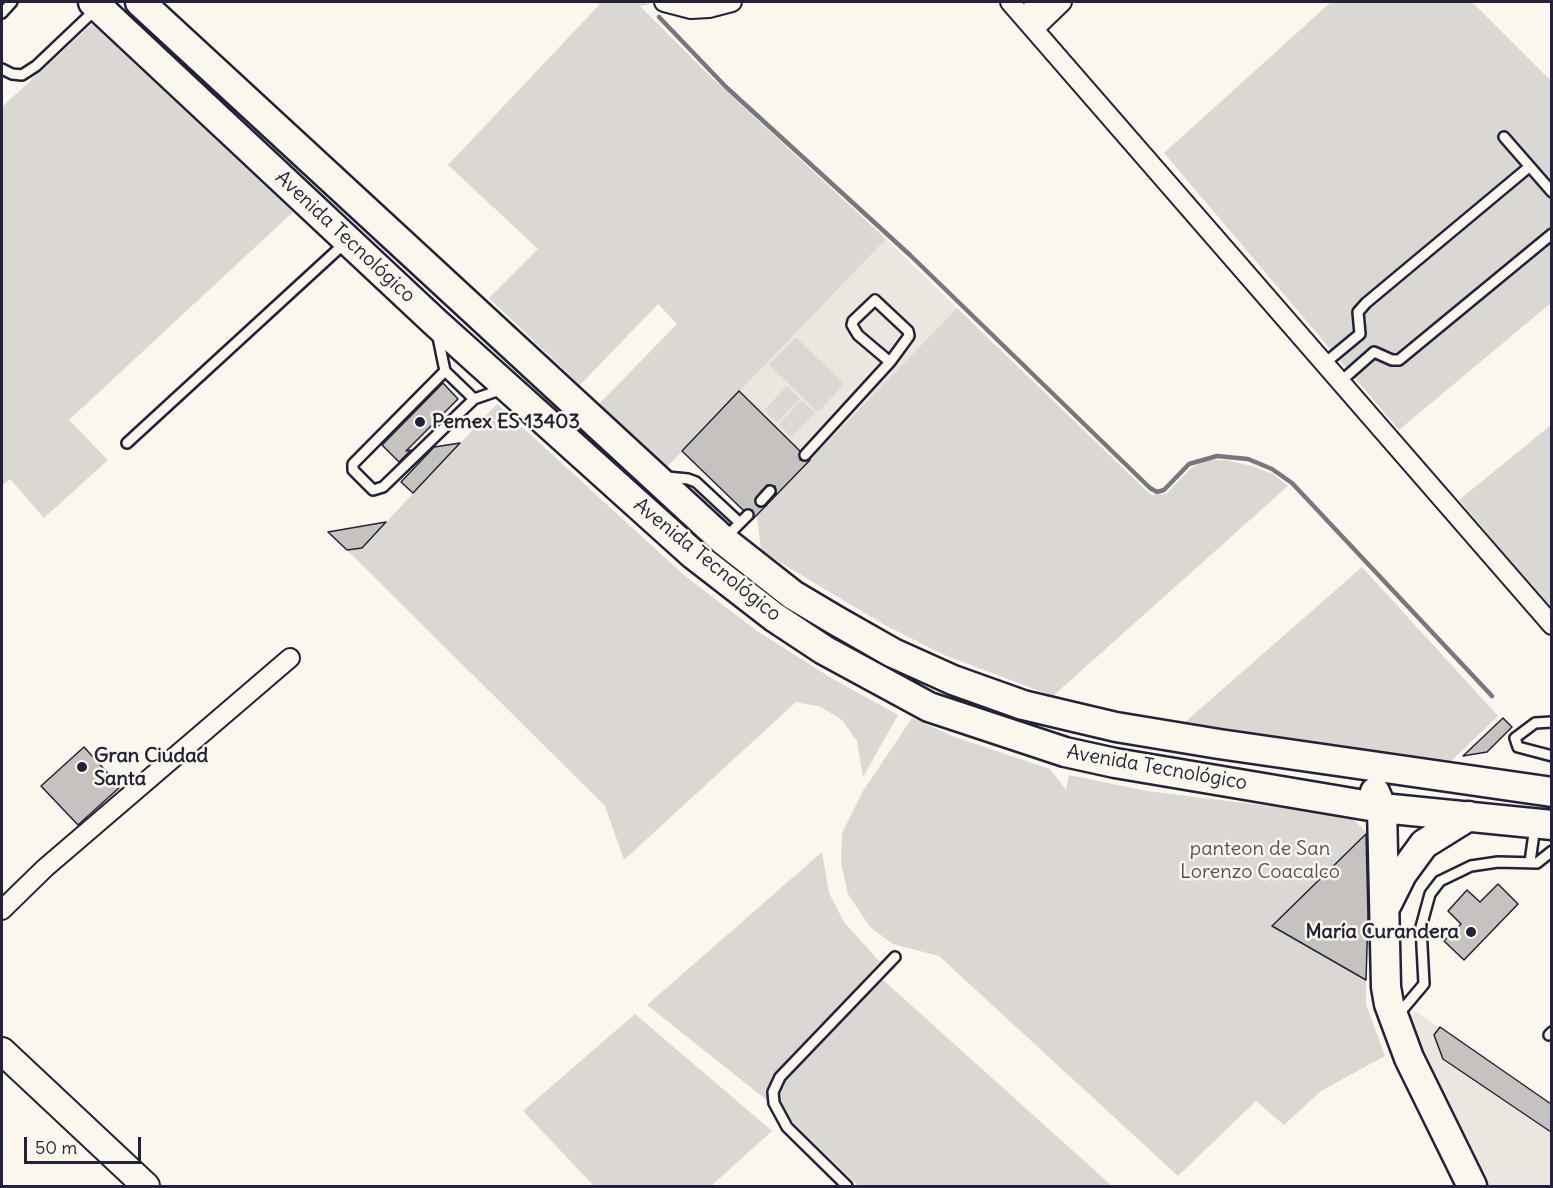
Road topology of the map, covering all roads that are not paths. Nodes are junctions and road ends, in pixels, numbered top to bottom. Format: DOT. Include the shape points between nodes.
graph roads {
  1 [pos="12,2"];
  2 [pos="140,2"];
  3 [pos="664,2"];
  4 [pos="732,2"];
  5 [pos="1010,2"];
  6 [pos="1041,2"];
  7 [pos="1062,2"];
  8 [pos="95,4"];
  9 [pos="2,13"];
  10 [pos="1029,22"];
  11 [pos="2,69"];
  12 [pos="1504,137"];
  13 [pos="1529,167"];
  14 [pos="1551,192"];
  15 [pos="1551,234"];
  16 [pos="348,240"];
  17 [pos="436,323"];
  18 [pos="890,362"];
  19 [pos="1325,363"];
  20 [pos="445,371"];
  21 [pos="1340,381"];
  22 [pos="509,387"];
  23 [pos="474,399"];
  24 [pos="127,443"];
  25 [pos="805,455"];
  26 [pos="770,491"];
  27 [pos="761,501"];
  28 [pos="748,515"];
  29 [pos="731,532"];
  30 [pos="1551,625"];
  31 [pos="291,658"];
  32 [pos="1551,723"];
  33 [pos="1551,756"];
  34 [pos="1327,758"];
  35 [pos="1460,778"];
  36 [pos="1551,792"];
  37 [pos="1382,808"];
  38 [pos="1469,816"];
  39 [pos="1544,824"];
  40 [pos="1551,851"];
  41 [pos="1530,862"];
  42 [pos="1385,909"];
  43 [pos="2,910"];
  44 [pos="895,957"];
  45 [pos="1394,1020"];
  46 [pos="2,1051"];
  47 [pos="146,1186"];
  48 [pos="847,1186"];
  49 [pos="1472,1186"];
  1 -- 9 [label="lane"];
  2 -- 29 [label="main road, Avenida Tecnológico" via="651,476"];
  3 -- 4 [label="street" via="691,9"];
  5 -- 10 [label="street"];
  6 -- 10 [label="street"];
  7 -- 10 [label="street"];
  8 -- 11 [label="lane" via="36,66 22,75"];
  8 -- 16 [label="main road, Avenida Tecnológico"];
  10 -- 19 [label="street"];
  12 -- 13 [label="lane"];
  13 -- 14 [label="lane"];
  13 -- 19 [label="lane" via="1366,303 1358,312 1360,334"];
  15 -- 21 [label="lane" via="1400,360 1374,352"];
  16 -- 17 [label="main road, Avenida Tecnológico"];
  16 -- 24 [label="lane"];
  17 -- 20 [label="lane"];
  17 -- 22 [label="main road, Avenida Tecnológico"];
  18 -- 18 [label="lane" via="909,333 875,300 852,325"];
  18 -- 25 [label="lane"];
  19 -- 21 [label="street"];
  20 -- 23 [label="lane"];
  20 -- 23 [label="lane" via="353,464 353,470 373,490 383,487"];
  21 -- 30 [label="street"];
  22 -- 23 [label="lane"];
  22 -- 37 [label="main road, Avenida Tecnológico" via="733,587 824,650 916,702 1065,752 1115,764"];
  26 -- 27 [label="lane"];
  28 -- 29 [label="lane"];
  29 -- 34 [label="main road, Avenida Tecnológico" via="793,595 893,653 953,680 1003,698 1116,727"];
  31 -- 43 [label="street" via="45,868"];
  32 -- 33 [label="lane" via="1535,723 1515,738 1518,747"];
  34 -- 35 [label="main road, Avenida Tecnológico"];
  34 -- 37 [label="main road" via="1363,778 1377,794"];
  35 -- 36 [label="main road, Avenida Tecnológico"];
  35 -- 37 [label="main road" via="1423,785"];
  37 -- 38 [label="main road, Avenida Tecnológico"];
  37 -- 42 [label="main road"];
  38 -- 39 [label="main road, Avenida Tecnológico"];
  38 -- 42 [label="main road" via="1424,844 1402,874"];
  39 -- 41 [label="lane"];
  40 -- 41 [label="lane" via="1539,861"];
  41 -- 45 [label="lane" via="1471,866 1440,881 1430,894 1421,927 1424,984"];
  42 -- 45 [label="main road" via="1386,987"];
  44 -- 48 [label="lane" via="780,1077 773,1092 774,1103 787,1126"];
  45 -- 49 [label="main road"];
  46 -- 47 [label="street"];
}
